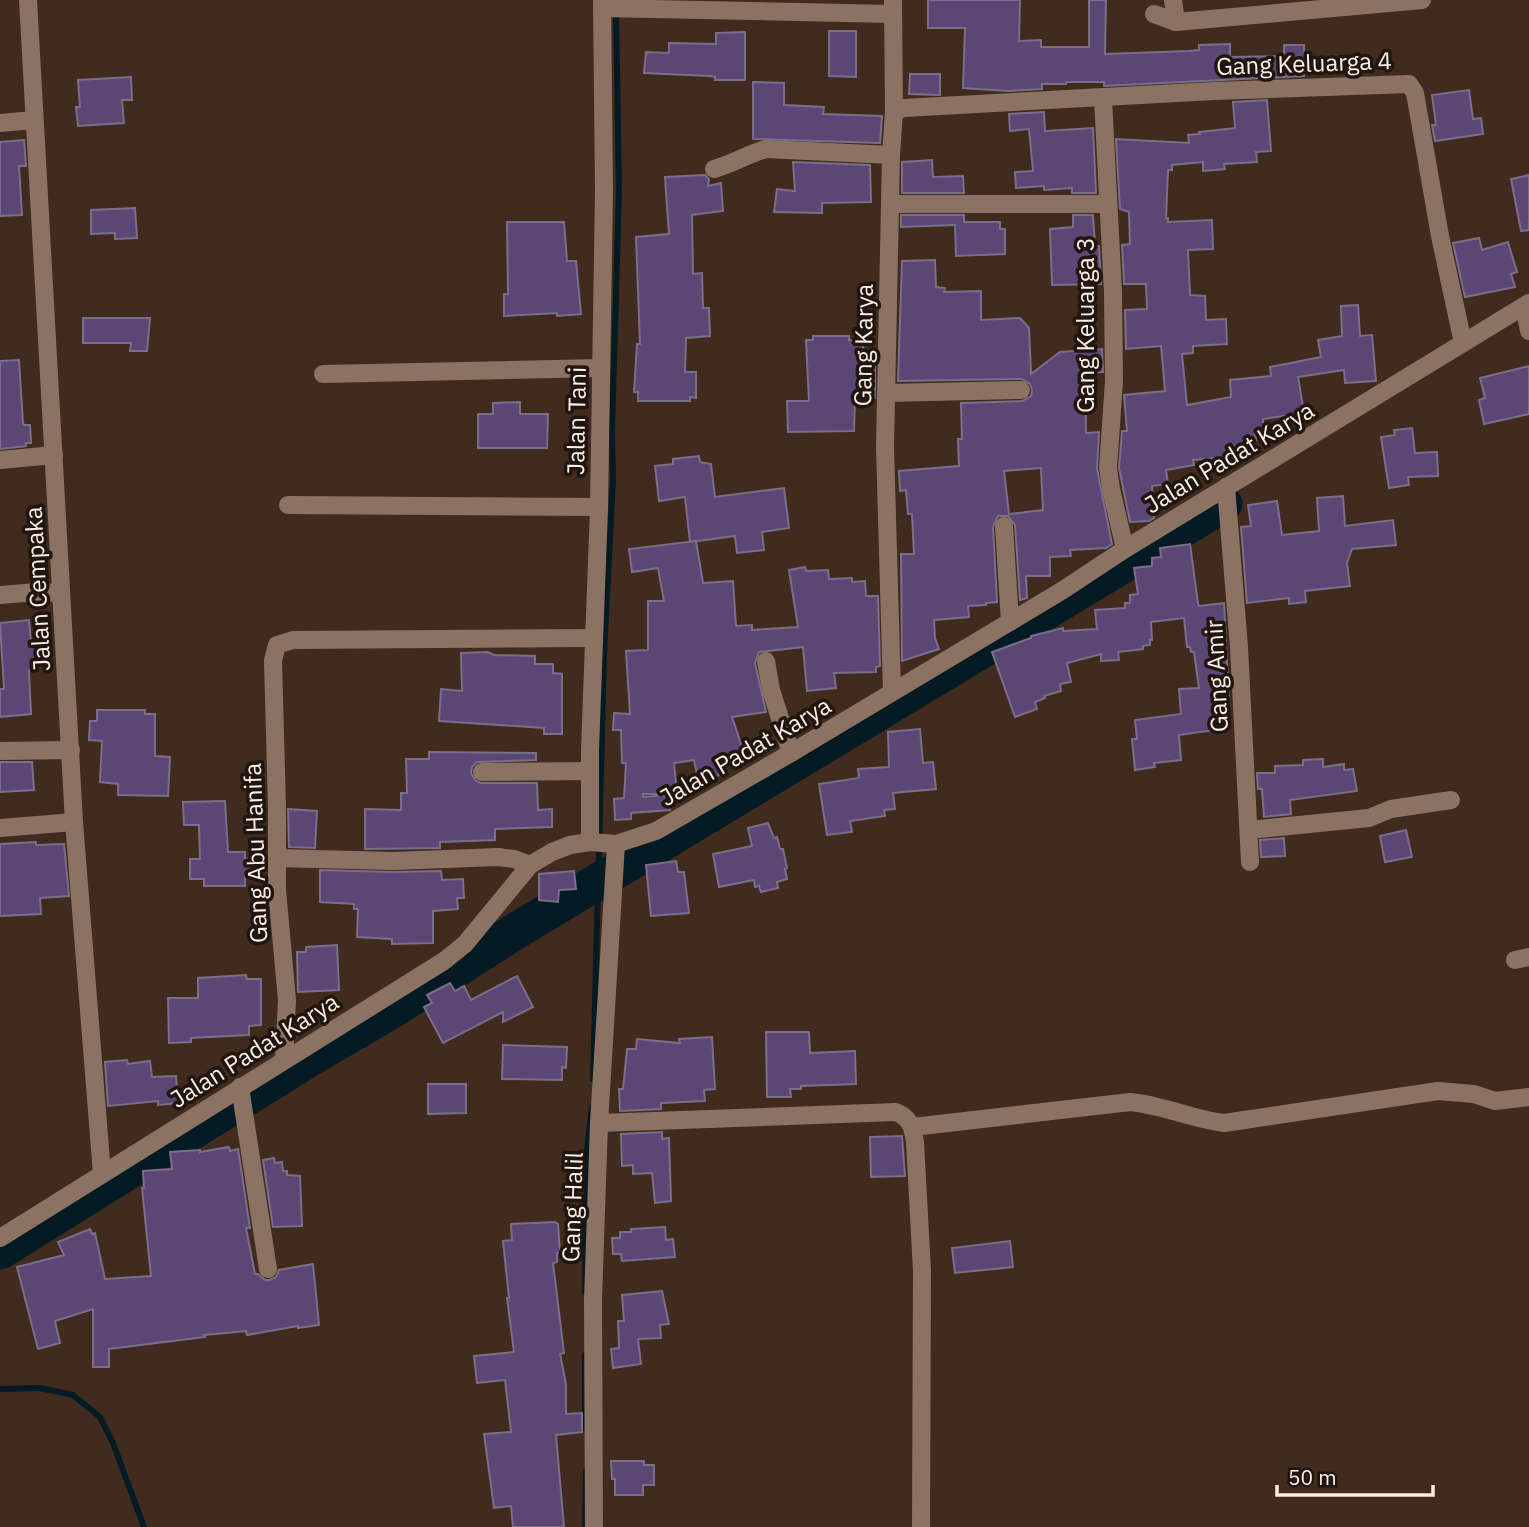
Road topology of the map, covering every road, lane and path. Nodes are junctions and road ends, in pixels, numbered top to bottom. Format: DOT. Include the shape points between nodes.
graph roads {
  1 [pos="28,0"];
  2 [pos="1173,0"];
  3 [pos="1422,0"];
  4 [pos="894,4"];
  5 [pos="605,6"];
  6 [pos="1281,7"];
  7 [pos="1154,14"];
  8 [pos="1176,22"];
  9 [pos="1103,99"];
  10 [pos="894,112"];
  11 [pos="34,120"];
  12 [pos="0,123"];
  13 [pos="891,155"];
  14 [pos="714,169"];
  15 [pos="890,204"];
  16 [pos="1107,204"];
  17 [pos="1527,317"];
  18 [pos="1463,343"];
  19 [pos="601,368"];
  20 [pos="323,374"];
  21 [pos="1021,390"];
  22 [pos="886,393"];
  23 [pos="54,455"];
  24 [pos="0,460"];
  25 [pos="1226,487"];
  26 [pos="289,505"];
  27 [pos="599,507"];
  28 [pos="1004,526"];
  29 [pos="1125,548"];
  30 [pos="60,593"];
  31 [pos="0,595"];
  32 [pos="1010,622"];
  33 [pos="594,638"];
  34 [pos="766,661"];
  35 [pos="892,692"];
  36 [pos="71,750"];
  37 [pos="0,751"];
  38 [pos="791,753"];
  39 [pos="590,771"];
  40 [pos="482,772"];
  41 [pos="1451,800"];
  42 [pos="74,822"];
  43 [pos="0,828"];
  44 [pos="1249,830"];
  45 [pos="605,845"];
  46 [pos="277,858"];
  47 [pos="1251,862"];
  48 [pos="530,865"];
  49 [pos="284,1060"];
  50 [pos="240,1087"];
  51 [pos="1529,1097"];
  52 [pos="599,1123"];
  53 [pos="913,1126"];
  54 [pos="102,1174"];
  55 [pos="0,1238"];
  56 [pos="268,1269"];
  57 [pos="594,1527"];
  58 [pos="920,1527"];
  1 -- 11 [label="street, Jalan Cempaka"];
  2 -- 8 [label="street"];
  3 -- 6 [label="street"];
  4 -- 5 [label="street"];
  4 -- 10 [label="street, Gang Karya"];
  5 -- 19 [label="street, Jalan Tani"];
  6 -- 8 [label="street"];
  7 -- 8 [label="street"];
  9 -- 10 [label="street"];
  9 -- 16 [label="street, Gang Keluarga 3"];
  9 -- 18 [label="street, Gang Keluarga 4" via="1409,84 1415,93"];
  10 -- 13 [label="street, Gang Karya"];
  11 -- 12 [label="street"];
  11 -- 23 [label="street, Jalan Cempaka"];
  13 -- 14 [label="street" via="766,149"];
  13 -- 15 [label="street, Gang Karya"];
  15 -- 16 [label="street"];
  15 -- 22 [label="street, Gang Karya"];
  16 -- 29 [label="street, Gang Keluarga 3" via="1114,381 1108,468"];
  17 -- 18 [label="street, Jalan Padat Karya"];
  18 -- 25 [label="street, Jalan Padat Karya"];
  19 -- 20 [label="street"];
  19 -- 27 [label="street, Jalan Tani"];
  21 -- 22 [label="street"];
  22 -- 35 [label="street, Gang Karya"];
  23 -- 24 [label="street"];
  23 -- 30 [label="street, Jalan Cempaka"];
  25 -- 29 [label="street, Jalan Padat Karya"];
  25 -- 44 [label="street, Gang Amir"];
  26 -- 27 [label="street"];
  27 -- 33 [label="street, Jalan Tani"];
  28 -- 32 [label="street"];
  29 -- 32 [label="street, Jalan Padat Karya"];
  30 -- 31 [label="street"];
  30 -- 36 [label="street, Jalan Cempaka"];
  32 -- 35 [label="street, Jalan Padat Karya"];
  33 -- 39 [label="street, Jalan Tani"];
  33 -- 46 [label="street, Gang Abu Hanifa" via="293,640 277,645 273,661"];
  34 -- 38 [label="street"];
  35 -- 38 [label="street, Jalan Padat Karya"];
  36 -- 37 [label="street"];
  36 -- 42 [label="street, Jalan Cempaka"];
  38 -- 45 [label="street, Jalan Padat Karya" via="656,831"];
  39 -- 40 [label="street"];
  39 -- 45 [label="street, Jalan Tani"];
  41 -- 44 [label="street" via="1391,809 1369,818"];
  42 -- 43 [label="street"];
  42 -- 54 [label="street, Jalan Cempaka"];
  44 -- 47 [label="street, Gang Amir"];
  45 -- 48 [label="street, Jalan Padat Karya" via="561,849"];
  45 -- 52 [label="street, Gang Halil" via="612,888"];
  46 -- 48 [label="street" via="498,858"];
  46 -- 49 [label="street, Gang Abu Hanifa" via="286,1000"];
  48 -- 49 [label="street, Jalan Padat Karya" via="466,944"];
  49 -- 50 [label="street, Jalan Padat Karya"];
  50 -- 54 [label="street, Jalan Padat Karya"];
  50 -- 56 [label="street"];
  51 -- 53 [label="street" via="1494,1101 1438,1091 1224,1123 1130,1102"];
  52 -- 53 [label="street" via="895,1111"];
  52 -- 57 [label="street, Gang Halil" via="593,1300"];
  53 -- 58 [label="street" via="922,1271"];
  54 -- 55 [label="street, Jalan Padat Karya"];
}
